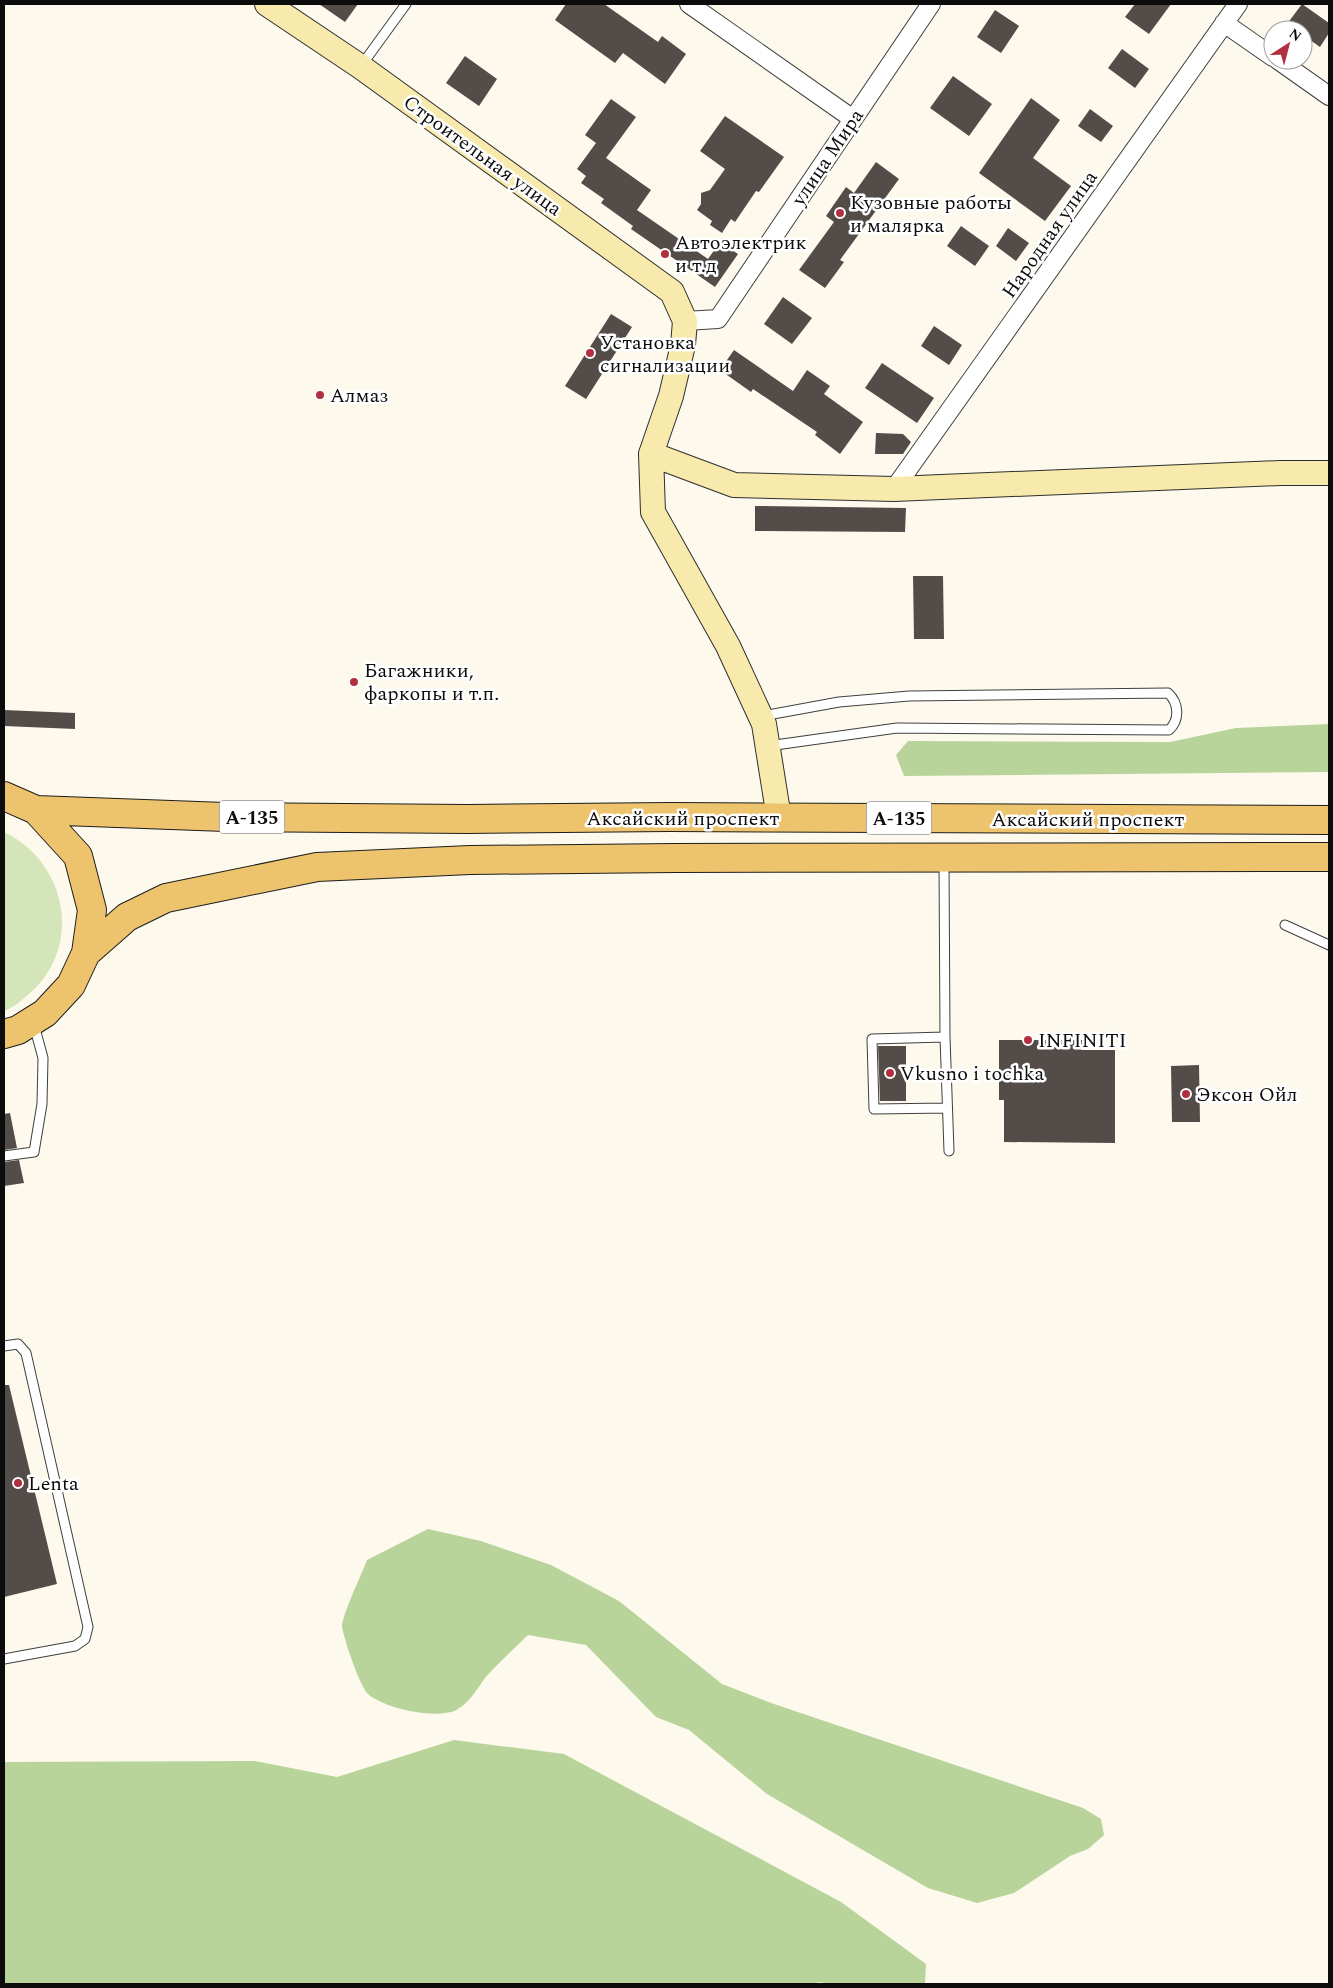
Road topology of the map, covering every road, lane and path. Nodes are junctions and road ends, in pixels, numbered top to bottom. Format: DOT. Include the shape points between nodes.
graph roads {
  1 [pos="267,4"];
  2 [pos="406,4"];
  3 [pos="690,4"];
  4 [pos="932,4"];
  5 [pos="1238,4"];
  6 [pos="1224,23"];
  7 [pos="1263,50"];
  8 [pos="361,67"];
  9 [pos="1292,70"];
  10 [pos="1329,96"];
  11 [pos="853,119"];
  12 [pos="685,321"];
  13 [pos="651,454"];
  14 [pos="1329,473"];
  15 [pos="894,489"];
  16 [pos="760,716"];
  17 [pos="768,746"];
  18 [pos="4,796"];
  19 [pos="36,810"];
  20 [pos="779,818"];
  21 [pos="1329,820"];
  22 [pos="944,856"];
  23 [pos="1329,857"];
  24 [pos="1285,925"];
  25 [pos="1329,945"];
  26 [pos="86,954"];
  27 [pos="33,1021"];
  28 [pos="4,1034"];
  29 [pos="945,1037"];
  30 [pos="947,1108"];
  31 [pos="949,1151"];
  32 [pos="4,1156"];
  33 [pos="4,1346"];
  34 [pos="4,1659"];
  1 -- 8 [label="street, Строительная улица"];
  2 -- 8 [label="lane"];
  3 -- 11 [label="street"];
  4 -- 11 [label="street, улица Мира"];
  5 -- 6 [label="street, Народная улица"];
  6 -- 7 [label="street"];
  6 -- 15 [label="street, Народная улица"];
  8 -- 12 [label="street, Строительная улица" via="672,292"];
  9 -- 10 [label="street"];
  11 -- 12 [label="street, улица Мира" via="718,319"];
  12 -- 13 [label="street" via="671,396"];
  13 -- 15 [label="street" via="734,485"];
  13 -- 16 [label="street" via="653,512 728,646"];
  14 -- 15 [label="street"];
  16 -- 17 [label="street"];
  16 -- 17 [label="lane" via="839,702 909,696 1168,693 1177,712 1174,725 1169,730 897,728"];
  17 -- 20 [label="street"];
  18 -- 19 [label="main road"];
  19 -- 20 [label="main road, Аксайский проспект / А-135" via="225,817"];
  19 -- 26 [label="main road" via="78,856 92,910"];
  20 -- 21 [label="main road, Аксайский проспект / А-135"];
  22 -- 23 [label="main road, Аксайский проспект / А-135"];
  22 -- 26 [label="main road, Аксайский проспект / А-135" via="470,860 317,867 166,898 127,917"];
  22 -- 29 [label="lane"];
  24 -- 25 [label="lane"];
  26 -- 27 [label="main road" via="71,985"];
  27 -- 28 [label="main road"];
  27 -- 32 [label="lane" via="43,1058 42,1104 34,1152"];
  29 -- 30 [label="lane"];
  29 -- 30 [label="lane" via="872,1038 874,1109"];
  30 -- 31 [label="lane"];
  33 -- 34 [label="lane" via="18,1344 26,1353 88,1626 85,1639 75,1646"];
}
